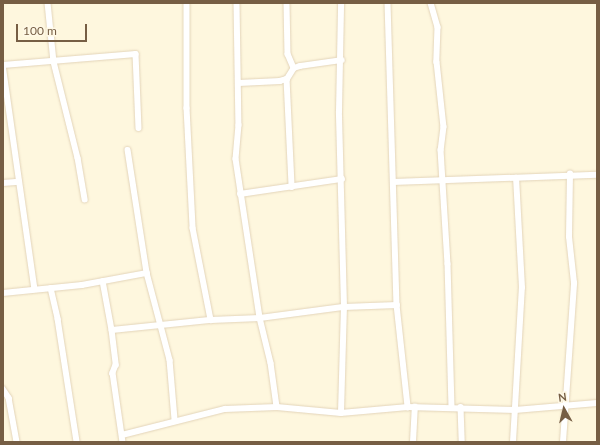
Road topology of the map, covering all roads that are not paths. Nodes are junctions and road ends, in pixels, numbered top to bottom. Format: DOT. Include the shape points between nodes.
graph roads {
  1 [pos="48,3"];
  2 [pos="187,3"];
  3 [pos="237,3"];
  4 [pos="287,3"];
  5 [pos="341,3"];
  6 [pos="388,3"];
  7 [pos="431,3"];
  8 [pos="342,60"];
  9 [pos="54,62"];
  10 [pos="3,65"];
  11 [pos="294,68"];
  12 [pos="287,79"];
  13 [pos="239,84"];
  14 [pos="139,128"];
  15 [pos="128,150"];
  16 [pos="570,174"];
  17 [pos="597,175"];
  18 [pos="516,178"];
  19 [pos="342,179"];
  20 [pos="443,180"];
  21 [pos="19,182"];
  22 [pos="393,182"];
  23 [pos="3,183"];
  24 [pos="292,187"];
  25 [pos="240,194"];
  26 [pos="85,199"];
  27 [pos="147,273"];
  28 [pos="103,281"];
  29 [pos="51,288"];
  30 [pos="35,289"];
  31 [pos="3,293"];
  32 [pos="398,305"];
  33 [pos="344,307"];
  34 [pos="260,318"];
  35 [pos="211,320"];
  36 [pos="159,324"];
  37 [pos="112,330"];
  38 [pos="3,389"];
  39 [pos="597,403"];
  40 [pos="565,405"];
  41 [pos="277,406"];
  42 [pos="408,407"];
  43 [pos="415,407"];
  44 [pos="452,407"];
  45 [pos="461,407"];
  46 [pos="515,410"];
  47 [pos="341,413"];
  48 [pos="175,420"];
  49 [pos="122,435"];
  50 [pos="17,442"];
  51 [pos="77,442"];
  52 [pos="123,442"];
  53 [pos="412,442"];
  54 [pos="462,442"];
  55 [pos="513,442"];
  56 [pos="563,442"];
  1 -- 9 [label="street"];
  2 -- 35 [label="street" via="187,108 193,228"];
  3 -- 13 [label="street"];
  4 -- 11 [label="street" via="288,54"];
  5 -- 8 [label="street"];
  6 -- 22 [label="street"];
  7 -- 20 [label="street" via="438,27 437,62 444,127 441,150"];
  8 -- 11 [label="street"];
  8 -- 19 [label="street" via="339,112"];
  9 -- 10 [label="street"];
  9 -- 14 [label="street" via="136,54"];
  9 -- 26 [label="street"];
  10 -- 21 [label="street"];
  11 -- 12 [label="street"];
  12 -- 13 [label="street"];
  12 -- 24 [label="street"];
  13 -- 25 [label="street" via="236,159"];
  15 -- 27 [label="street"];
  16 -- 17 [label="street"];
  16 -- 18 [label="street"];
  16 -- 40 [label="street" via="569,237 574,283"];
  18 -- 20 [label="street"];
  18 -- 46 [label="street" via="522,288"];
  19 -- 24 [label="street"];
  19 -- 33 [label="street" via="340,240"];
  20 -- 22 [label="street"];
  20 -- 44 [label="street"];
  21 -- 23 [label="street"];
  21 -- 30 [label="street"];
  22 -- 32 [label="street"];
  24 -- 25 [label="street"];
  25 -- 34 [label="street"];
  27 -- 28 [label="street"];
  27 -- 36 [label="street"];
  28 -- 29 [label="street"];
  28 -- 37 [label="street"];
  29 -- 30 [label="street"];
  29 -- 51 [label="street"];
  30 -- 31 [label="street"];
  32 -- 33 [label="street"];
  32 -- 42 [label="street"];
  33 -- 34 [label="street"];
  33 -- 47 [label="street"];
  34 -- 35 [label="street"];
  34 -- 41 [label="street" via="272,363"];
  35 -- 36 [label="street"];
  36 -- 37 [label="street"];
  36 -- 48 [label="street" via="170,360"];
  37 -- 49 [label="street" via="116,365 113,373"];
  38 -- 50 [label="street" via="9,398"];
  39 -- 40 [label="street"];
  40 -- 46 [label="street"];
  40 -- 56 [label="street"];
  41 -- 47 [label="street"];
  41 -- 48 [label="street" via="225,409"];
  42 -- 43 [label="street"];
  42 -- 47 [label="street"];
  43 -- 44 [label="street"];
  43 -- 53 [label="street"];
  44 -- 45 [label="street"];
  45 -- 46 [label="street"];
  45 -- 54 [label="street"];
  46 -- 55 [label="street"];
  48 -- 49 [label="street"];
  49 -- 52 [label="street"];
}
